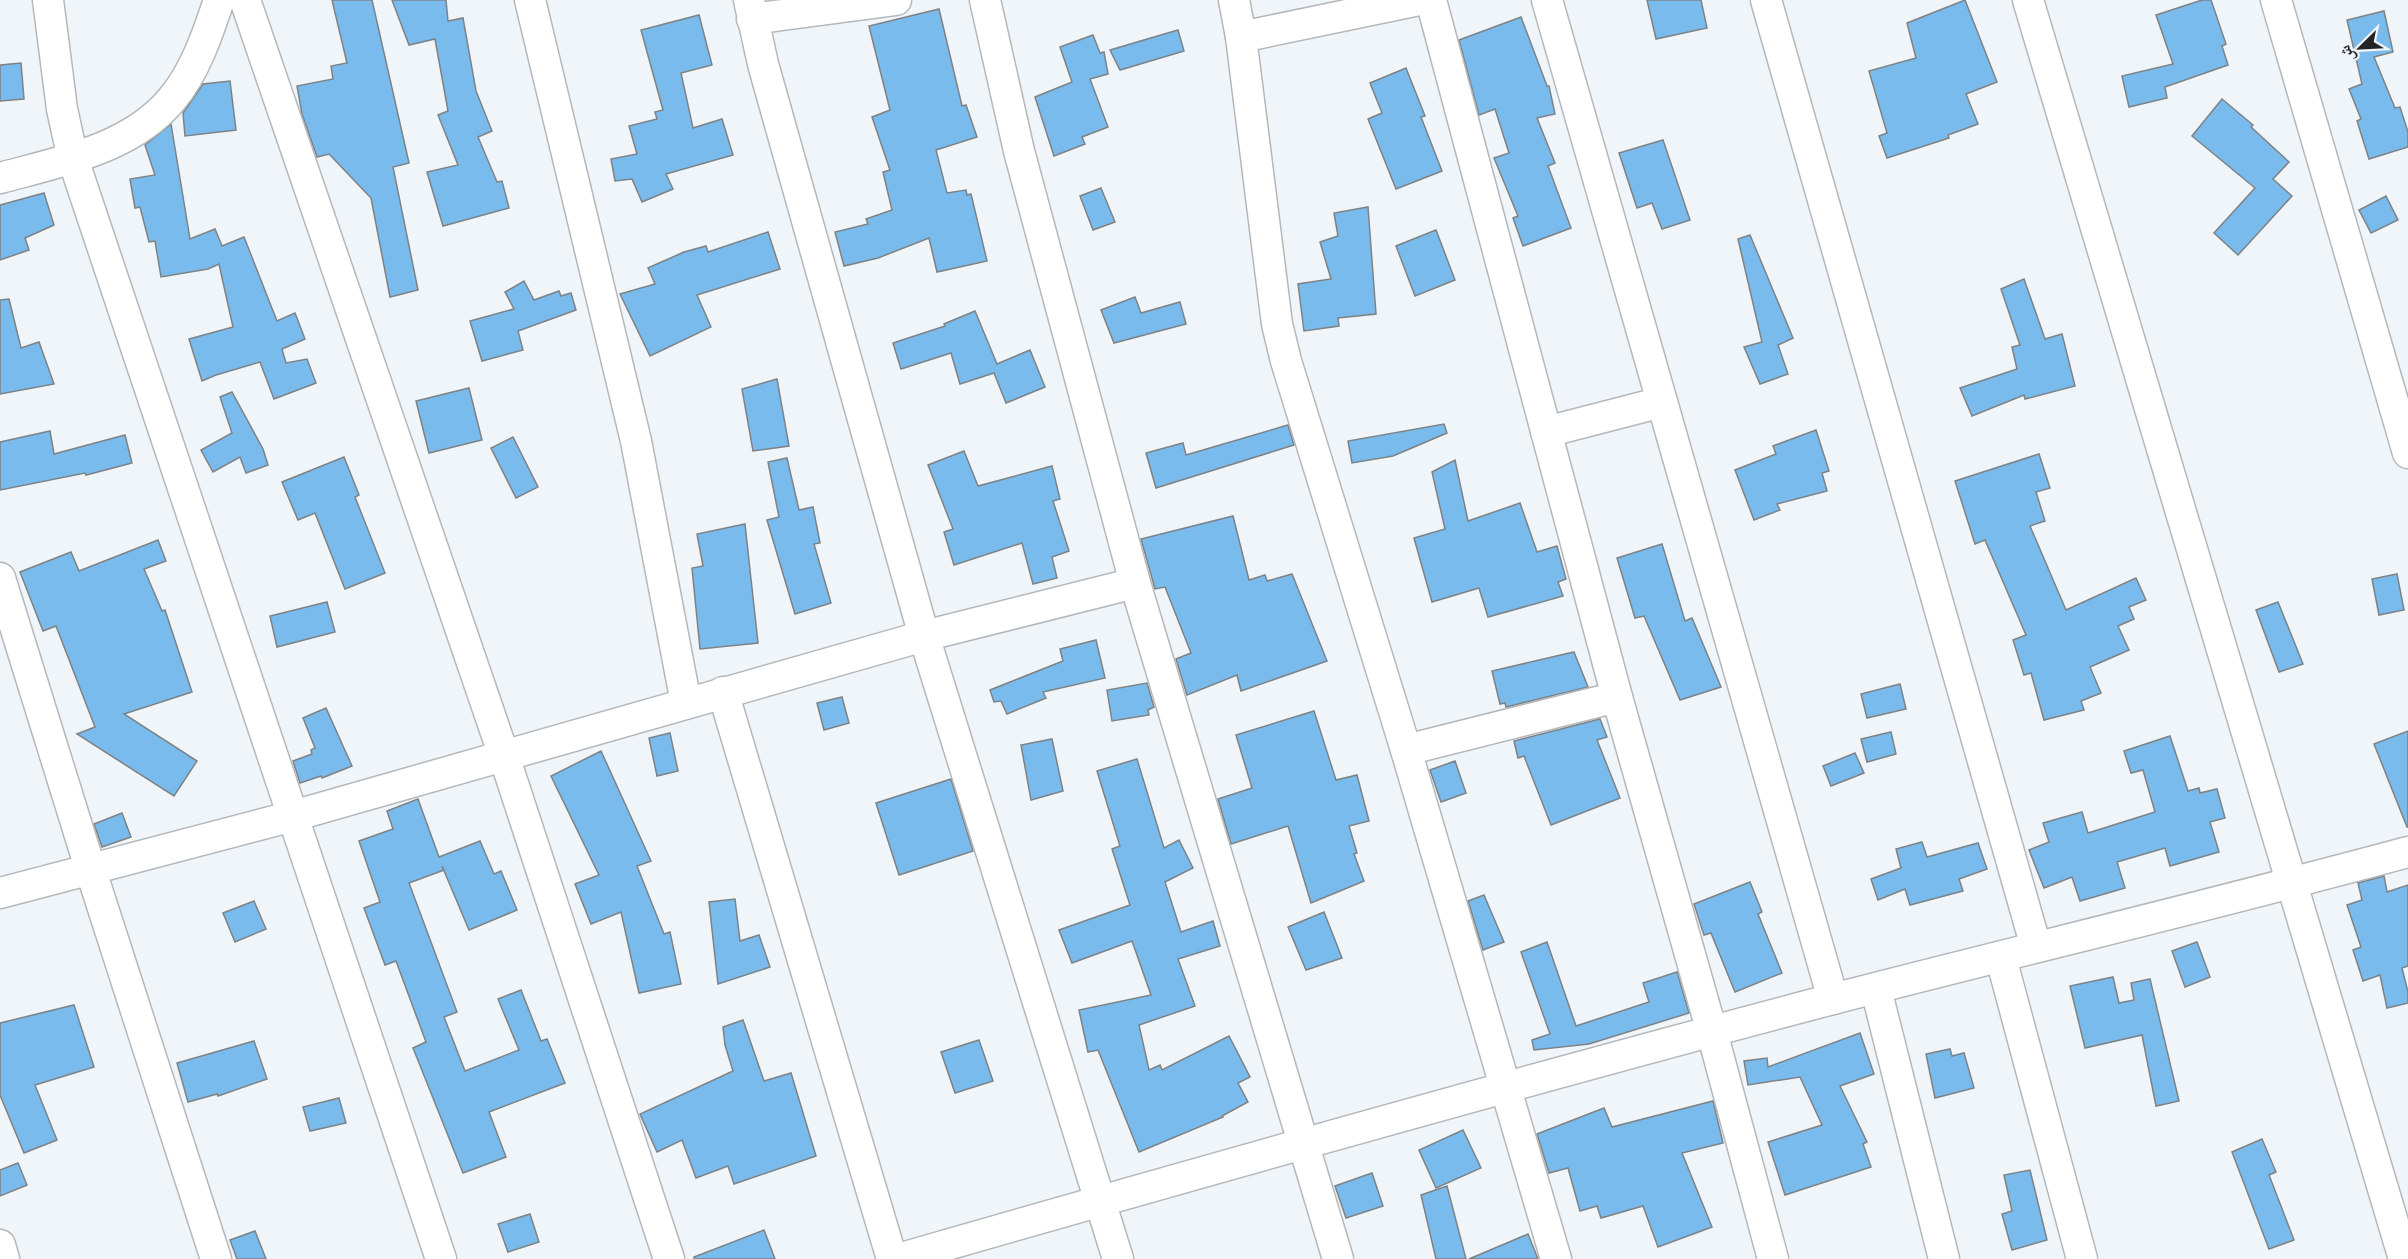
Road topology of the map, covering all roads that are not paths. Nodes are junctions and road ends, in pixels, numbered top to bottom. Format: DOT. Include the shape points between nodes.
graph roads {
  1 [pos="48,0"];
  2 [pos="219,0"];
  3 [pos="245,0"];
  4 [pos="530,0"];
  5 [pos="896,0"];
  6 [pos="984,0"];
  7 [pos="1234,0"];
  8 [pos="1419,0"];
  9 [pos="1431,0"];
  10 [pos="1547,0"];
  11 [pos="1766,0"];
  12 [pos="2028,0"];
  13 [pos="2276,0"];
  14 [pos="751,10"];
  15 [pos="1241,38"];
  16 [pos="73,159"];
  17 [pos="0,178"];
  18 [pos="1662,402"];
  19 [pos="1545,432"];
  20 [pos="2408,453"];
  21 [pos="0,578"];
  22 [pos="1135,583"];
  23 [pos="924,636"];
  24 [pos="723,692"];
  25 [pos="1617,697"];
  26 [pos="686,703"];
  27 [pos="1406,750"];
  28 [pos="504,756"];
  29 [pos="293,816"];
  30 [pos="2408,852"];
  31 [pos="91,871"];
  32 [pos="2291,884"];
  33 [pos="0,893"];
  34 [pos="2036,947"];
  35 [pos="2001,958"];
  36 [pos="1876,989"];
  37 [pos="1833,999"];
  38 [pos="1712,1032"];
  39 [pos="1504,1087"];
  40 [pos="1305,1145"];
  41 [pos="1100,1201"];
  42 [pos="0,1245"];
  43 [pos="4,1259"];
  44 [pos="216,1259"];
  45 [pos="441,1259"];
  46 [pos="669,1259"];
  47 [pos="892,1259"];
  48 [pos="898,1259"];
  49 [pos="1118,1259"];
  50 [pos="1338,1259"];
  51 [pos="1556,1259"];
  52 [pos="1773,1259"];
  53 [pos="1944,1259"];
  54 [pos="2082,1259"];
  55 [pos="2404,1259"];
  1 -- 16 [label="street" via="62,110"];
  2 -- 16 [label="street" via="184,82 172,99 133,131"];
  3 -- 28 [label="street"];
  4 -- 26 [label="street" via="636,441"];
  5 -- 14 [label="street"];
  6 -- 22 [label="street" via="1018,151"];
  7 -- 15 [label="street"];
  8 -- 15 [label="street"];
  9 -- 19 [label="street"];
  10 -- 18 [label="street"];
  11 -- 34 [label="street"];
  12 -- 32 [label="street"];
  13 -- 20 [label="street"];
  14 -- 23 [label="street"];
  15 -- 27 [label="street" via="1277,324"];
  16 -- 17 [label="street"];
  16 -- 29 [label="street"];
  18 -- 19 [label="street"];
  18 -- 37 [label="street"];
  19 -- 25 [label="street"];
  21 -- 31 [label="street"];
  22 -- 23 [label="street"];
  22 -- 40 [label="street"];
  23 -- 24 [label="street"];
  23 -- 41 [label="street"];
  24 -- 26 [label="street"];
  24 -- 47 [label="street"];
  25 -- 27 [label="street"];
  25 -- 38 [label="street"];
  26 -- 28 [label="street"];
  27 -- 39 [label="street"];
  28 -- 29 [label="street"];
  28 -- 46 [label="street"];
  29 -- 31 [label="street"];
  29 -- 45 [label="street"];
  30 -- 32 [label="street"];
  31 -- 33 [label="street"];
  31 -- 44 [label="street"];
  32 -- 34 [label="street"];
  32 -- 55 [label="street"];
  34 -- 35 [label="street"];
  35 -- 36 [label="street"];
  35 -- 54 [label="street"];
  36 -- 37 [label="street"];
  36 -- 53 [label="street"];
  37 -- 38 [label="street"];
  38 -- 39 [label="street"];
  38 -- 52 [label="street"];
  39 -- 40 [label="street"];
  39 -- 51 [label="street"];
  40 -- 41 [label="street"];
  40 -- 50 [label="street"];
  41 -- 48 [label="street"];
  41 -- 49 [label="street"];
  42 -- 43 [label="street"];
}
